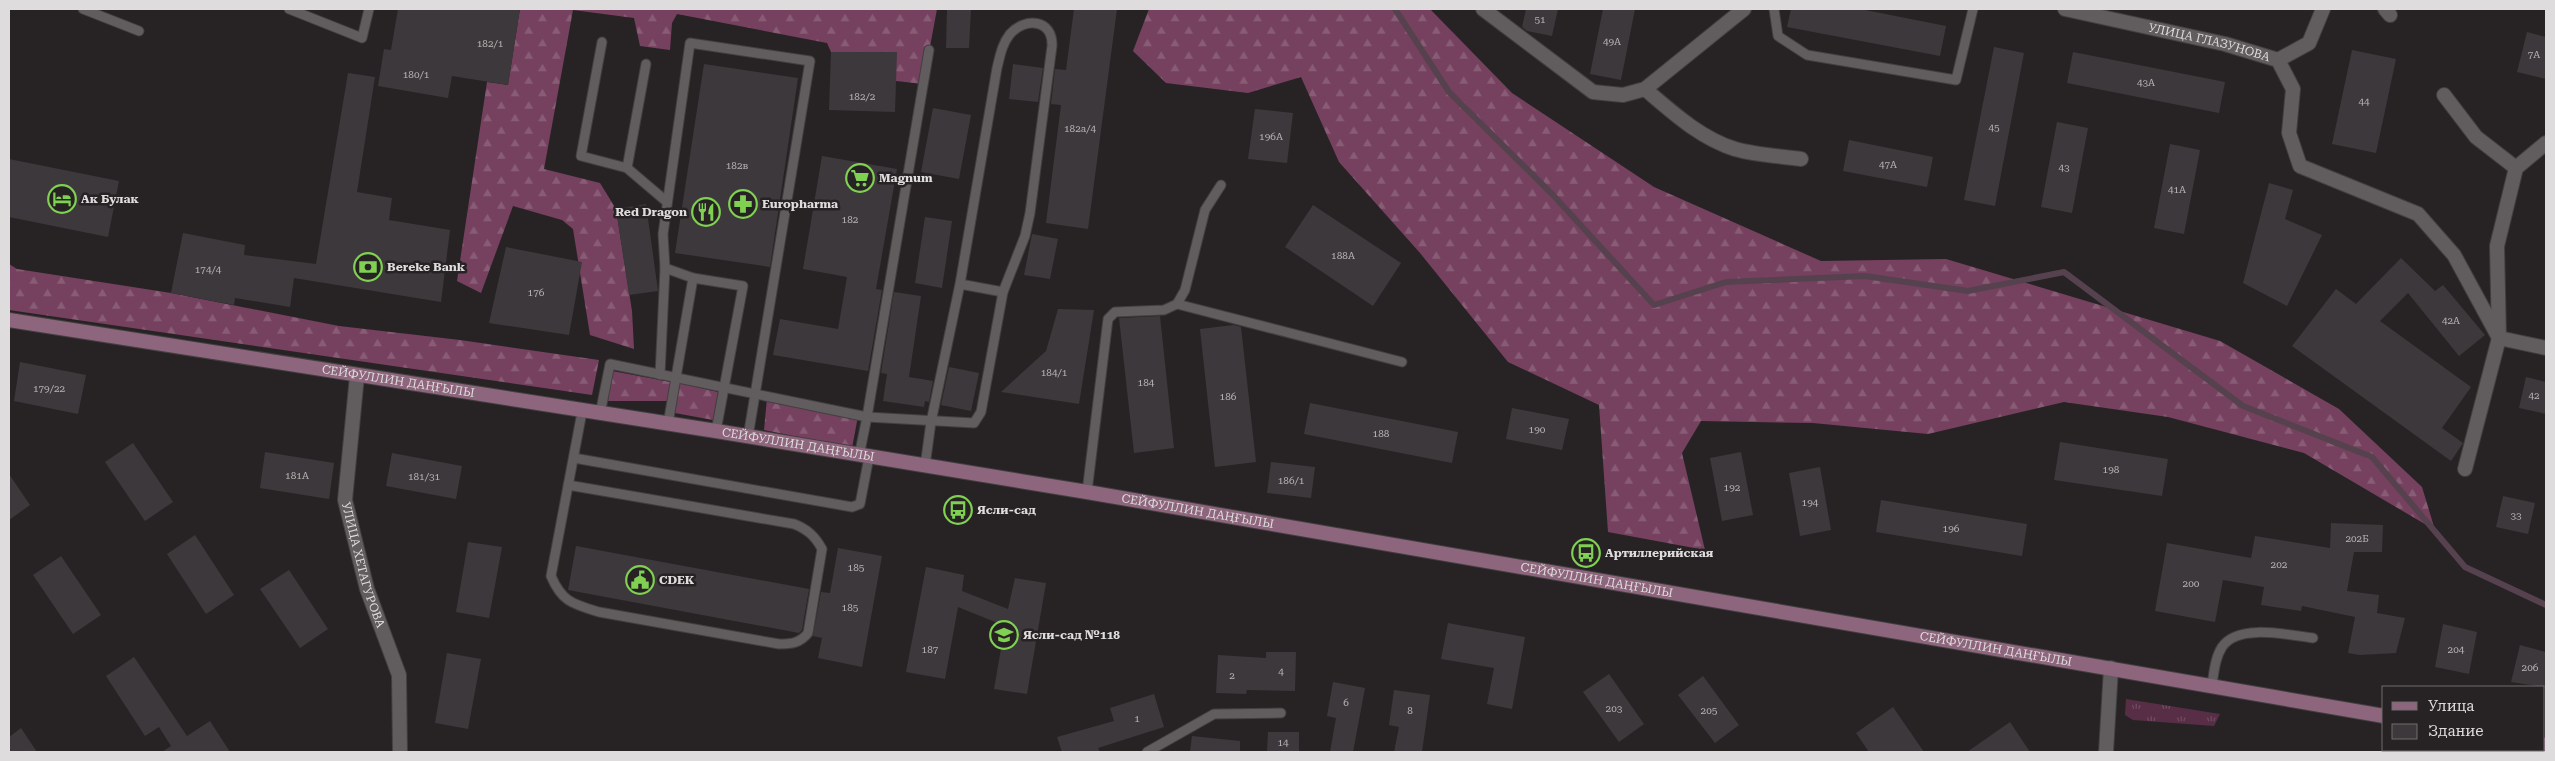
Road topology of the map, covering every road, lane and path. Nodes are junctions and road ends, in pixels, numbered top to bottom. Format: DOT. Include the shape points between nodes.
graph roads {
  1 [pos="83,9"];
  2 [pos="289,9"];
  3 [pos="369,9"];
  4 [pos="1483,9"];
  5 [pos="1744,9"];
  6 [pos="1774,9"];
  7 [pos="1973,9"];
  8 [pos="2065,9"];
  9 [pos="2324,9"];
  10 [pos="140,31"];
  11 [pos="602,42"];
  12 [pos="929,50"];
  13 [pos="2278,60"];
  14 [pos="646,64"];
  15 [pos="1645,89"];
  16 [pos="2444,95"];
  17 [pos="2546,143"];
  18 [pos="1801,159"];
  19 [pos="627,168"];
  20 [pos="2516,168"];
  21 [pos="1221,185"];
  22 [pos="667,202"];
  23 [pos="666,268"];
  24 [pos="693,278"];
  25 [pos="960,284"];
  26 [pos="1003,292"];
  27 [pos="1177,304"];
  28 [pos="9,320"];
  29 [pos="2499,338"];
  30 [pos="2546,348"];
  31 [pos="1402,362"];
  32 [pos="660,375"];
  33 [pos="357,376"];
  34 [pos="676,379"];
  35 [pos="723,389"];
  36 [pos="756,396"];
  37 [pos="582,412"];
  38 [pos="600,414"];
  39 [pos="867,417"];
  40 [pos="931,422"];
  41 [pos="668,424"];
  42 [pos="716,431"];
  43 [pos="748,437"];
  44 [pos="864,456"];
  45 [pos="574,458"];
  46 [pos="925,466"];
  47 [pos="2465,469"];
  48 [pos="568,485"];
  49 [pos="1087,492"];
  50 [pos="2313,638"];
  51 [pos="2111,668"];
  52 [pos="2212,685"];
  53 [pos="1281,713"];
  54 [pos="2382,716"];
  55 [pos="400,752"];
  56 [pos="1147,752"];
  57 [pos="2106,752"];
  1 -- 10 [label="lane"];
  2 -- 3 [label="lane" via="362,38"];
  4 -- 15 [label="street" via="1593,92 1623,95"];
  5 -- 15 [label="street"];
  6 -- 7 [label="lane" via="1778,36 1807,55 1956,80"];
  8 -- 13 [label="street, УЛИЦА ГЛАЗУНОВА" via="2225,44"];
  9 -- 13 [label="street" via="2310,43"];
  11 -- 19 [label="lane" via="581,156"];
  12 -- 39 [label="lane"];
  13 -- 29 [label="street, УЛИЦА ГЛАЗУНОВА" via="2293,89 2289,133 2300,166 2418,214 2454,256"];
  14 -- 19 [label="lane"];
  15 -- 18 [label="street" via="1678,117 1735,149"];
  16 -- 20 [label="street" via="2476,137"];
  17 -- 20 [label="street"];
  19 -- 22 [label="lane"];
  20 -- 29 [label="street" via="2497,246"];
  21 -- 27 [label="lane" via="1205,210 1185,290"];
  22 -- 23 [label="lane" via="663,234"];
  22 -- 36 [label="lane" via="690,43 810,61"];
  23 -- 24 [label="lane"];
  23 -- 32 [label="lane"];
  24 -- 34 [label="lane"];
  24 -- 35 [label="lane" via="743,286"];
  25 -- 26 [label="lane"];
  25 -- 26 [label="lane" via="1004,43 1018,27 1038,23 1047,28 1052,39 1030,212 1025,236"];
  25 -- 40 [label="lane"];
  26 -- 40 [label="lane" via="979,417 970,424"];
  27 -- 31 [label="lane"];
  27 -- 49 [label="lane" via="1164,310 1115,312 1108,319"];
  28 -- 33 [label="main road, СЕЙФУЛЛИН ДАҢҒЫЛЫ"];
  29 -- 30 [label="street"];
  29 -- 47 [label="street"];
  32 -- 34 [label="lane"];
  32 -- 38 [label="lane" via="610,364"];
  33 -- 37 [label="main road, СЕЙФУЛЛИН ДАҢҒЫЛЫ"];
  33 -- 55 [label="street, УЛИЦА ХЕТАГУРОВА" via="345,500 367,589 399,675"];
  34 -- 35 [label="lane"];
  34 -- 41 [label="lane"];
  35 -- 36 [label="lane"];
  35 -- 42 [label="lane"];
  36 -- 39 [label="lane"];
  36 -- 43 [label="lane"];
  37 -- 38 [label="main road, СЕЙФУЛЛИН ДАҢҒЫЛЫ"];
  37 -- 45 [label="lane"];
  38 -- 41 [label="main road, СЕЙФУЛЛИН ДАҢҒЫЛЫ"];
  39 -- 40 [label="lane"];
  39 -- 44 [label="lane"];
  40 -- 46 [label="lane"];
  41 -- 42 [label="main road, СЕЙФУЛЛИН ДАҢҒЫЛЫ"];
  42 -- 43 [label="main road, СЕЙФУЛЛИН ДАҢҒЫЛЫ"];
  43 -- 44 [label="main road, СЕЙФУЛЛИН ДАҢҒЫЛЫ"];
  44 -- 45 [label="lane" via="860,504 852,507"];
  44 -- 46 [label="main road, СЕЙФУЛЛИН ДАҢҒЫЛЫ"];
  45 -- 48 [label="lane"];
  46 -- 49 [label="main road, СЕЙФУЛЛИН ДАҢҒЫЛЫ"];
  48 -- 48 [label="lane" via="551,576 557,591 571,604 598,612 779,644 802,640 808,632 822,549 817,539 805,529 794,524"];
  49 -- 51 [label="main road, СЕЙФУЛЛИН ДАҢҒЫЛЫ"];
  50 -- 52 [label="lane" via="2251,633 2230,639 2222,646 2215,663"];
  51 -- 52 [label="main road, СЕЙФУЛЛИН ДАҢҒЫЛЫ"];
  51 -- 57 [label="street"];
  52 -- 54 [label="main road, СЕЙФУЛЛИН ДАҢҒЫЛЫ"];
  53 -- 56 [label="lane" via="1214,714"];
}
